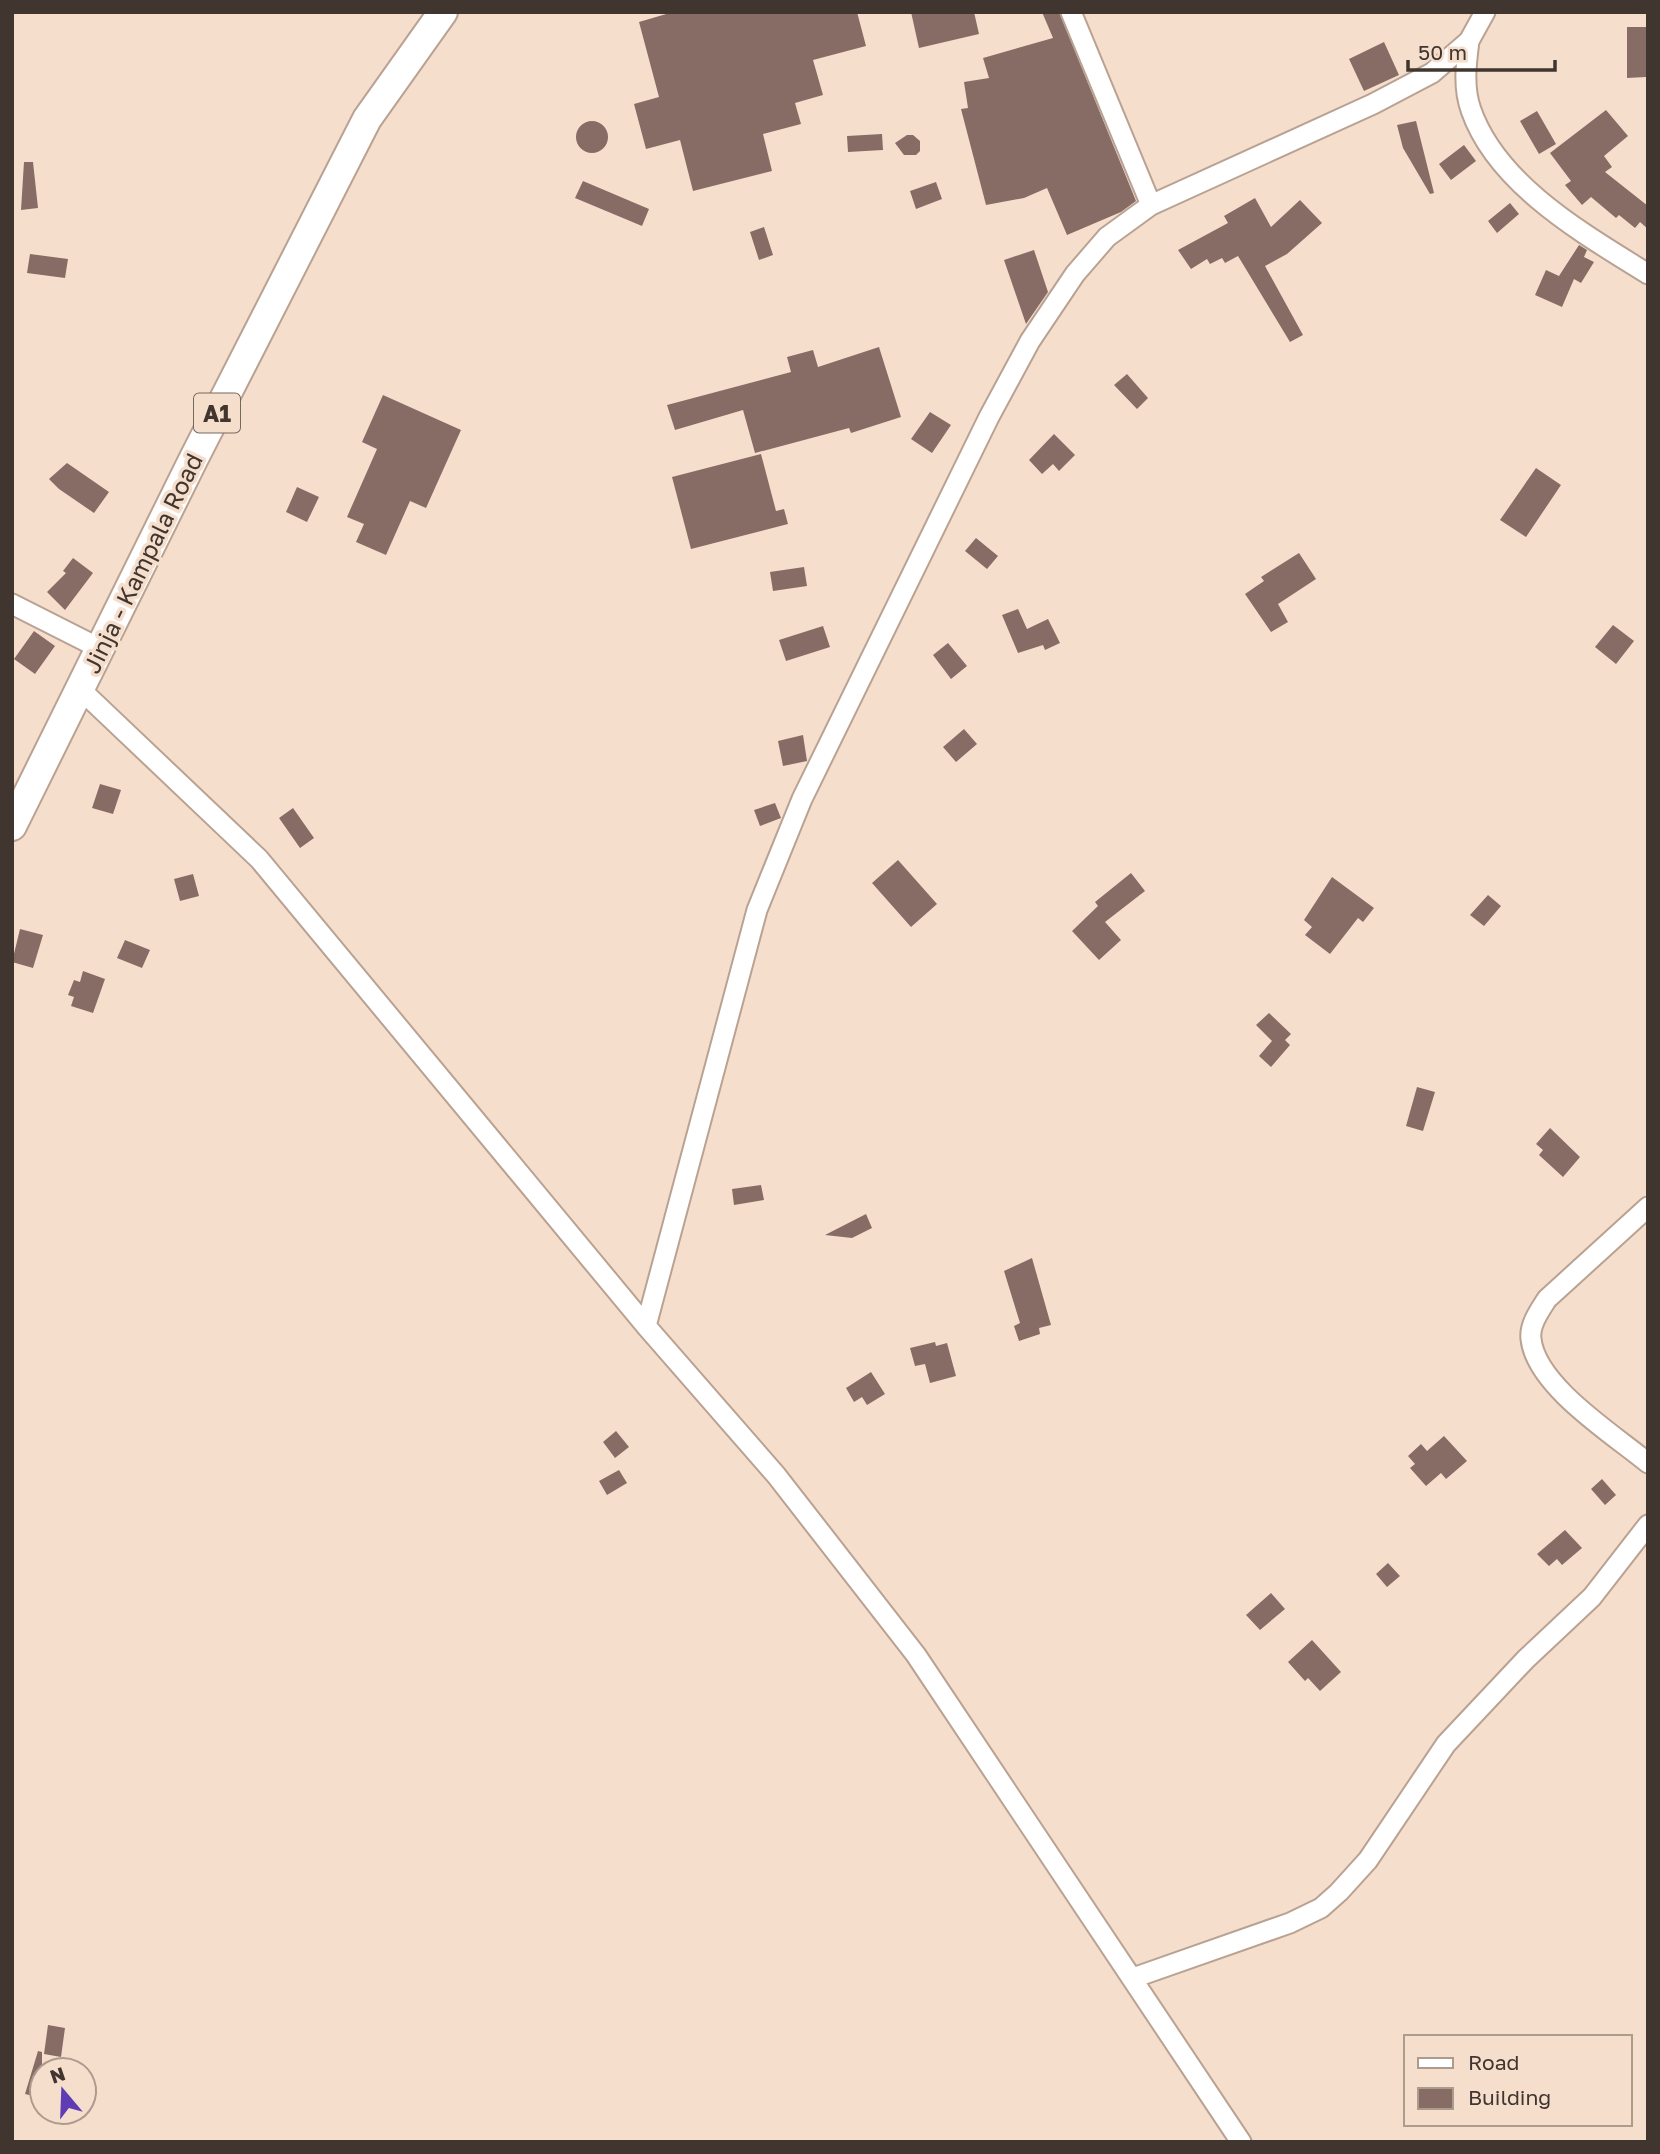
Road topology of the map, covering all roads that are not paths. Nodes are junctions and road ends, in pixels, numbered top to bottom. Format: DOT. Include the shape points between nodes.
graph roads {
  1 [pos="443,12"];
  2 [pos="1071,12"];
  3 [pos="1485,12"];
  4 [pos="1469,41"];
  5 [pos="1151,205"];
  6 [pos="1648,274"];
  7 [pos="12,604"];
  8 [pos="101,649"];
  9 [pos="79,688"];
  10 [pos="12,826"];
  11 [pos="1648,1207"];
  12 [pos="646,1326"];
  13 [pos="1648,1463"];
  14 [pos="1648,1525"];
  15 [pos="1133,1978"];
  16 [pos="1241,2142"];
  1 -- 8 [label="highway, Jinja - Kampala Road / A1" via="367,119"];
  2 -- 5 [label="street"];
  3 -- 4 [label="street"];
  4 -- 5 [label="street" via="1432,73 1373,104"];
  4 -- 6 [label="street" via="1465,75 1470,109 1485,141 1529,192 1582,233"];
  5 -- 12 [label="street" via="1107,237 1075,274 1030,341 802,799 757,910"];
  7 -- 8 [label="street"];
  8 -- 9 [label="highway, Jinja - Kampala Road / A1"];
  9 -- 10 [label="highway, Jinja - Kampala Road / A1"];
  9 -- 12 [label="street" via="258,859"];
  11 -- 13 [label="street" via="1547,1299 1530,1336 1536,1360 1553,1384"];
  12 -- 15 [label="street" via="776,1475 916,1655"];
  14 -- 15 [label="street" via="1592,1597 1526,1658 1446,1744 1368,1860 1321,1908"];
  15 -- 16 [label="street"];
}
